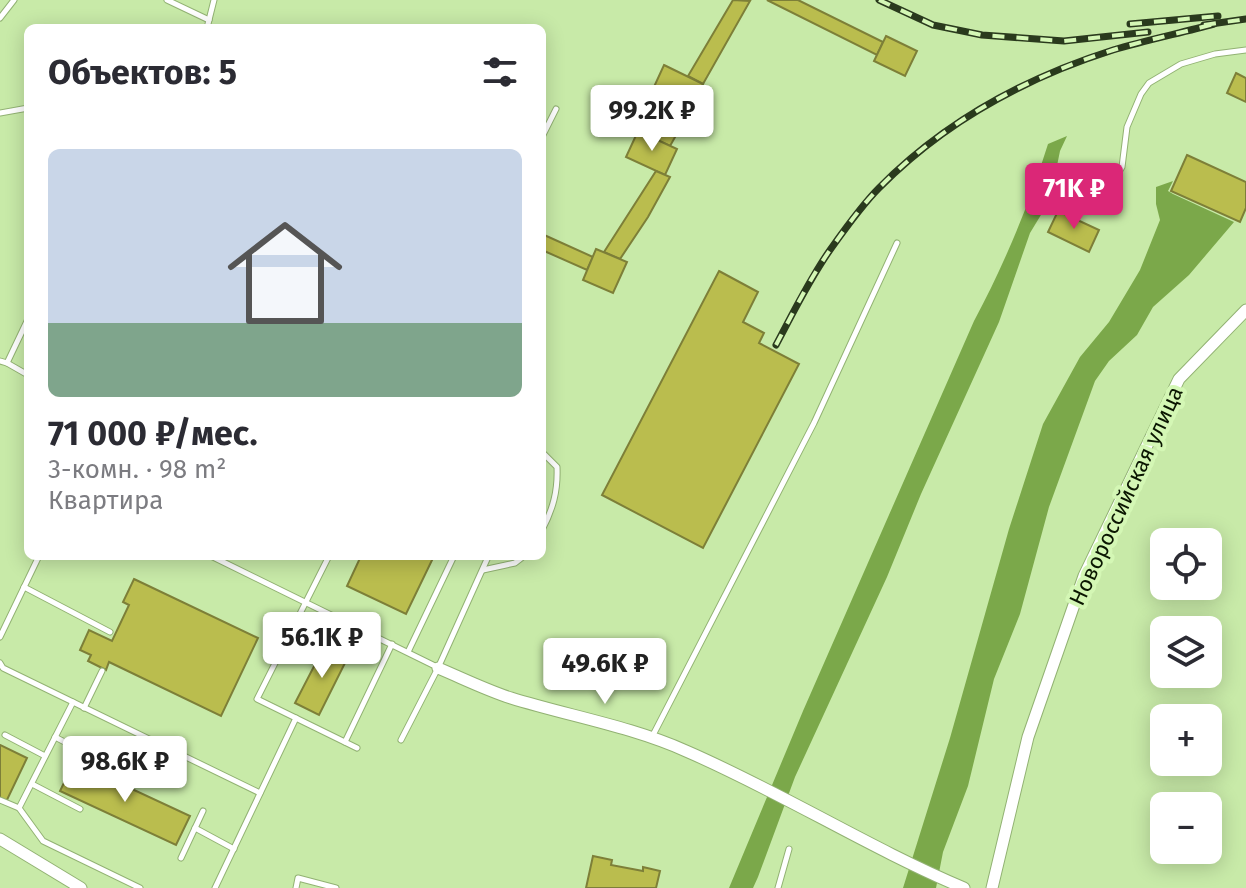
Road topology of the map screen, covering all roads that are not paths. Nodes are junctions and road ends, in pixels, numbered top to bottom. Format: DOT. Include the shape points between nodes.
graph roads {
  1 [pos="14,0"];
  2 [pos="167,0"];
  3 [pos="214,0"];
  4 [pos="0,18"];
  5 [pos="209,20"];
  6 [pos="208,24"];
  7 [pos="1246,50"];
  8 [pos="24,109"];
  9 [pos="556,109"];
  10 [pos="0,113"];
  11 [pos="546,127"];
  12 [pos="1096,210"];
  13 [pos="897,243"];
  14 [pos="1246,310"];
  15 [pos="24,326"];
  16 [pos="3,362"];
  17 [pos="24,373"];
  18 [pos="546,456"];
  19 [pos="546,522"];
  20 [pos="37,560"];
  21 [pos="219,560"];
  22 [pos="327,560"];
  23 [pos="452,560"];
  24 [pos="487,560"];
  25 [pos="519,560"];
  26 [pos="482,570"];
  27 [pos="24,587"];
  28 [pos="306,603"];
  29 [pos="110,632"];
  30 [pos="0,637"];
  31 [pos="392,644"];
  32 [pos="408,652"];
  33 [pos="0,663"];
  34 [pos="438,668"];
  35 [pos="102,671"];
  36 [pos="73,702"];
  37 [pos="84,708"];
  38 [pos="296,718"];
  39 [pos="5,735"];
  40 [pos="55,737"];
  41 [pos="652,738"];
  42 [pos="401,740"];
  43 [pos="345,742"];
  44 [pos="357,748"];
  45 [pos="45,756"];
  46 [pos="99,760"];
  47 [pos="32,784"];
  48 [pos="260,793"];
  49 [pos="0,800"];
  50 [pos="19,808"];
  51 [pos="80,809"];
  52 [pos="203,811"];
  53 [pos="195,828"];
  54 [pos="0,839"];
  55 [pos="234,849"];
  56 [pos="789,849"];
  57 [pos="181,858"];
  58 [pos="81,888"];
  59 [pos="140,888"];
  60 [pos="215,888"];
  61 [pos="296,888"];
  62 [pos="336,888"];
  63 [pos="778,888"];
  64 [pos="964,888"];
  65 [pos="992,888"];
  1 -- 4 [label="lane"];
  2 -- 5 [label="lane"];
  3 -- 5 [label="lane"];
  5 -- 6 [label="lane"];
  7 -- 12 [label="lane" via="1181,64 1149,83 1127,127 1122,167"];
  8 -- 10 [label="lane"];
  9 -- 11 [label="lane"];
  13 -- 41 [label="lane" via="814,423"];
  14 -- 65 [label="street, Новороссийская улица" via="1179,379 1084,576 1028,737"];
  15 -- 16 [label="lane"];
  16 -- 17 [label="lane"];
  18 -- 19 [label="lane" via="557,467 558,485"];
  20 -- 27 [label="lane"];
  21 -- 28 [label="lane"];
  22 -- 28 [label="lane"];
  23 -- 32 [label="lane"];
  24 -- 26 [label="lane"];
  25 -- 26 [label="lane"];
  26 -- 34 [label="lane"];
  27 -- 29 [label="lane"];
  27 -- 30 [label="lane"];
  28 -- 31 [label="lane"];
  28 -- 38 [label="lane" via="257,699"];
  31 -- 32 [label="lane"];
  31 -- 43 [label="lane"];
  32 -- 34 [label="lane"];
  33 -- 36 [label="lane"];
  34 -- 41 [label="street" via="508,697"];
  34 -- 42 [label="lane"];
  35 -- 37 [label="lane"];
  36 -- 37 [label="lane"];
  36 -- 40 [label="lane"];
  37 -- 48 [label="lane"];
  38 -- 43 [label="lane"];
  38 -- 48 [label="lane"];
  39 -- 45 [label="lane"];
  40 -- 45 [label="lane"];
  40 -- 46 [label="lane"];
  41 -- 64 [label="street"];
  43 -- 44 [label="lane"];
  45 -- 47 [label="lane"];
  47 -- 50 [label="lane"];
  47 -- 51 [label="lane"];
  48 -- 55 [label="lane"];
  49 -- 50 [label="lane"];
  50 -- 59 [label="lane" via="43,841"];
  52 -- 53 [label="lane"];
  53 -- 55 [label="lane"];
  53 -- 57 [label="lane"];
  54 -- 58 [label="street"];
  55 -- 60 [label="lane"];
  56 -- 63 [label="lane"];
  61 -- 62 [label="lane" via="298,878"];
}
